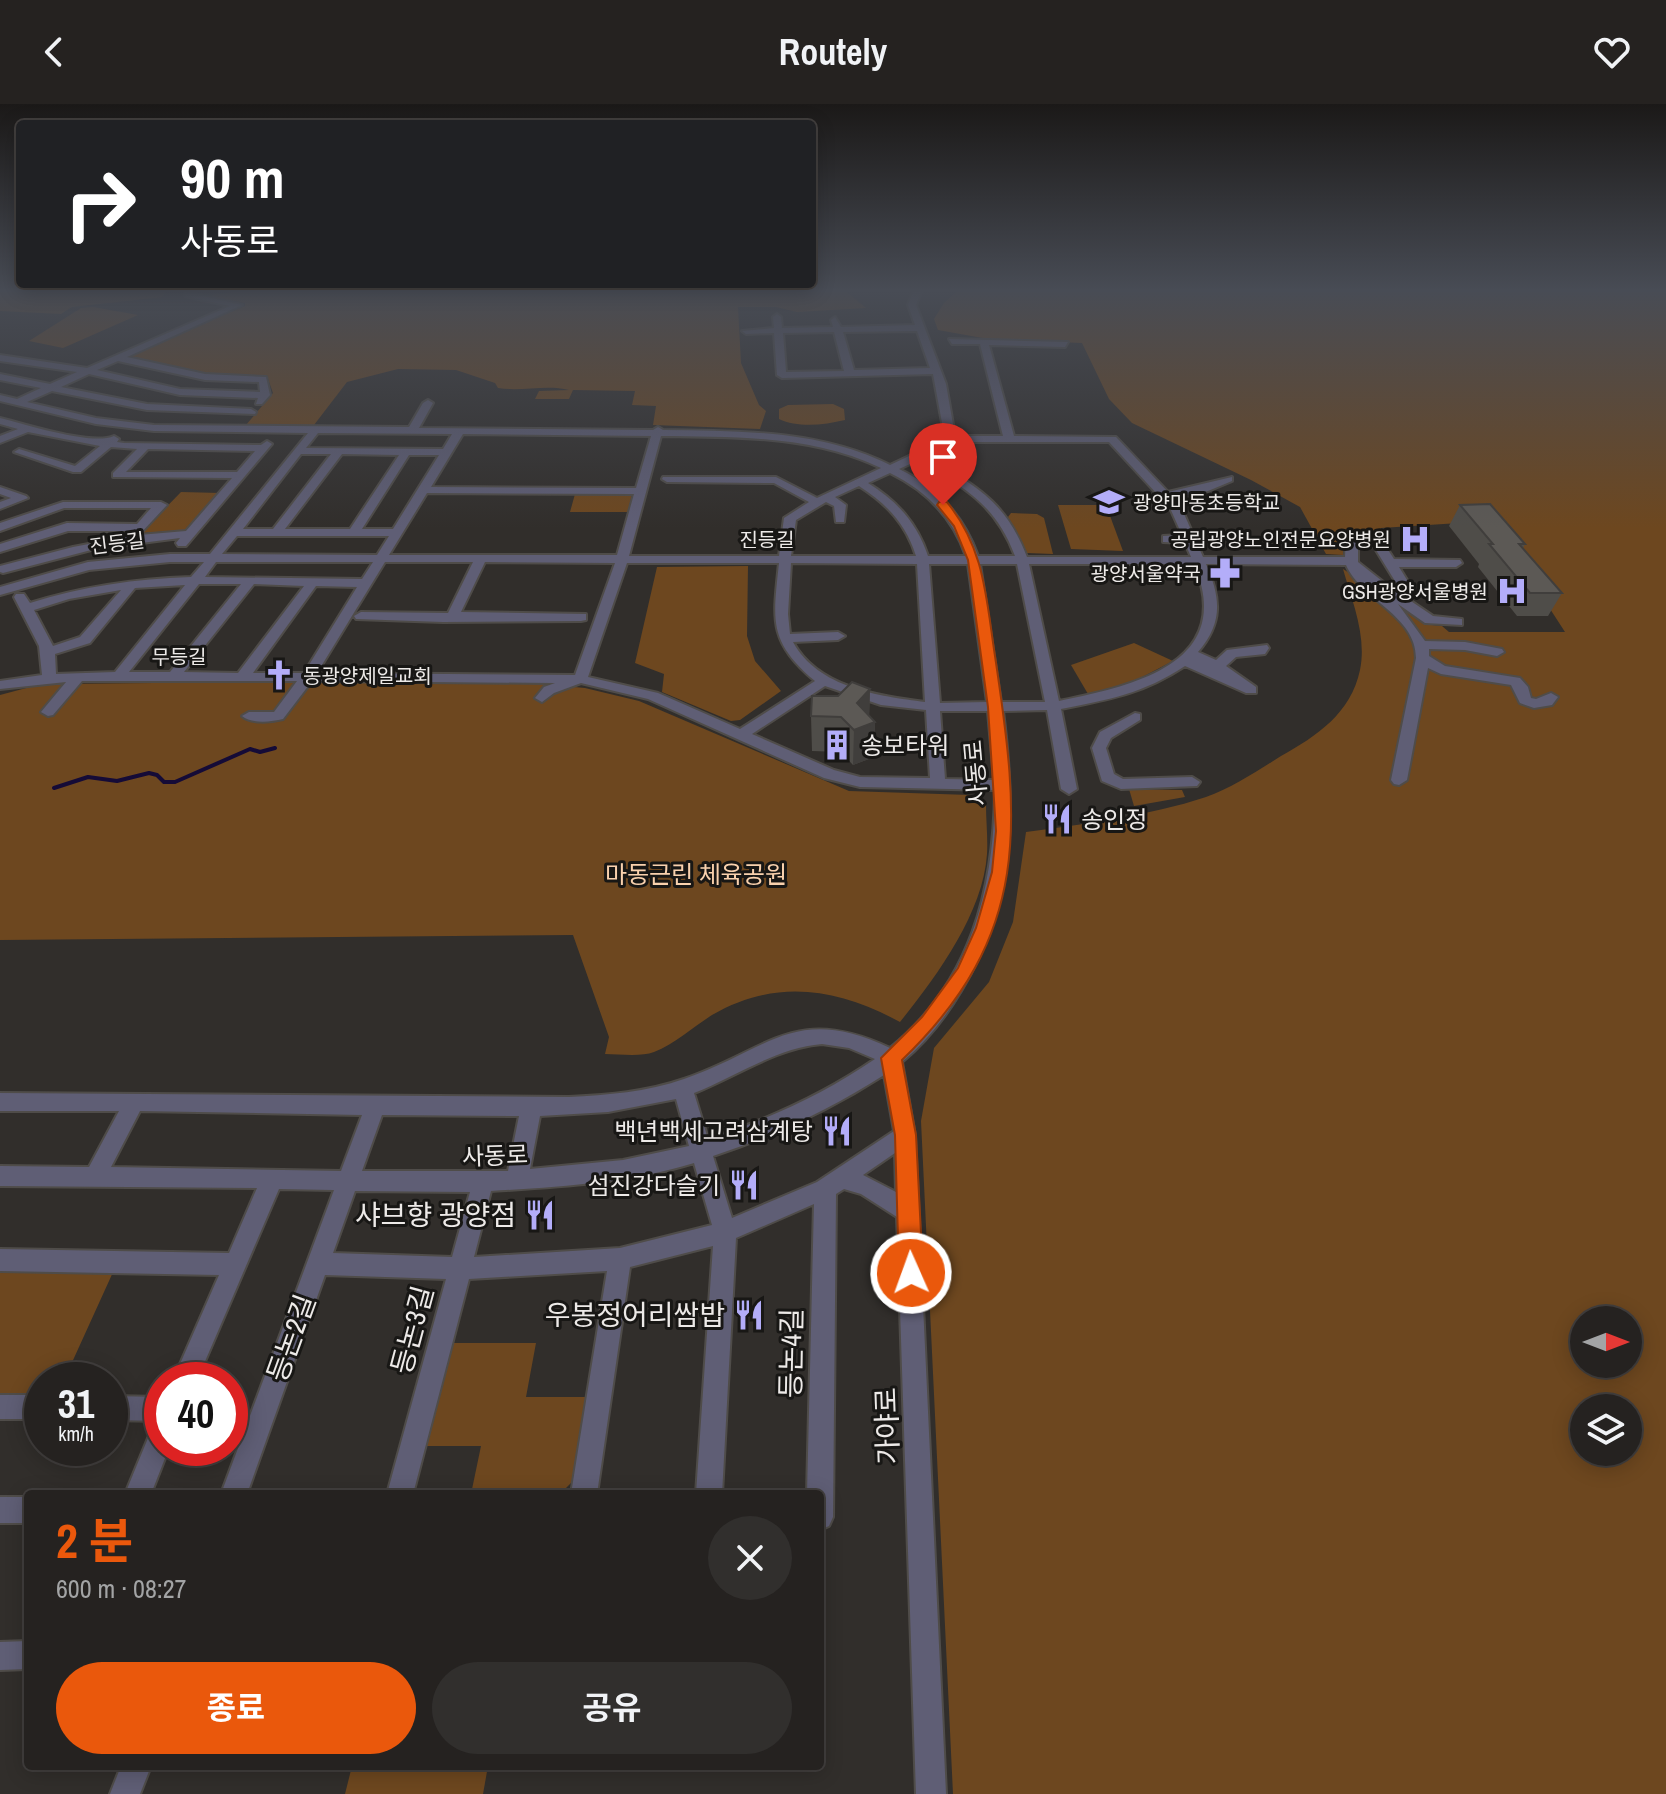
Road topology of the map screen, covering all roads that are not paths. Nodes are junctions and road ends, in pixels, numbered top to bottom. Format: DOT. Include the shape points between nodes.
graph roads {
  1 [pos="87,371"];
  2 [pos="177,371"];
  3 [pos="782,371"];
  4 [pos="849,371"];
  5 [pos="934,371"];
  6 [pos="991,371"];
  7 [pos="850,374"];
  8 [pos="0,377"];
  9 [pos="205,377"];
  10 [pos="52,387"];
  11 [pos="180,392"];
  12 [pos="265,395"];
  13 [pos="0,398"];
  14 [pos="18,402"];
  15 [pos="428,403"];
  16 [pos="157,409"];
  17 [pos="251,412"];
  18 [pos="64,413"];
  19 [pos="0,421"];
  20 [pos="130,426"];
  21 [pos="28,428"];
  22 [pos="235,430"];
  23 [pos="279,430"];
  24 [pos="315,430"];
  25 [pos="413,430"];
  26 [pos="460,430"];
  27 [pos="658,430"];
  28 [pos="971,430"];
  29 [pos="1101,430"];
  30 [pos="1008,434"];
  31 [pos="55,436"];
  32 [pos="950,439"];
  33 [pos="1069,439"];
  34 [pos="0,440"];
  35 [pos="108,444"];
  36 [pos="145,447"];
  37 [pos="264,448"];
  38 [pos="299,451"];
  39 [pos="338,452"];
  40 [pos="406,452"];
  41 [pos="446,452"];
  42 [pos="920,456"];
  43 [pos="893,469"];
  44 [pos="241,475"];
  45 [pos="667,479"];
  46 [pos="1228,479"];
  47 [pos="861,483"];
  48 [pos="0,490"];
  49 [pos="423,490"];
  50 [pos="642,491"];
  51 [pos="1166,496"];
  52 [pos="822,500"];
  53 [pos="0,506"];
  54 [pos="840,520"];
  55 [pos="0,527"];
  56 [pos="140,527"];
  57 [pos="235,532"];
  58 [pos="277,532"];
  59 [pos="354,532"];
  60 [pos="397,533"];
  61 [pos="190,534"];
  62 [pos="130,538"];
  63 [pos="1167,539"];
  64 [pos="1188,539"];
  65 [pos="0,548"];
  66 [pos="170,558"];
  67 [pos="214,558"];
  68 [pos="381,558"];
  69 [pos="481,559"];
  70 [pos="622,559"];
  71 [pos="786,559"];
  72 [pos="838,559"];
  73 [pos="923,560"];
  74 [pos="974,560"];
  75 [pos="1022,560"];
  76 [pos="1198,560"];
  77 [pos="1349,561"];
  78 [pos="1391,563"];
  79 [pos="1456,563"];
  80 [pos="2,567"];
  81 [pos="838,575"];
  82 [pos="195,582"];
  83 [pos="249,582"];
  84 [pos="133,583"];
  85 [pos="312,583"];
  86 [pos="366,583"];
  87 [pos="7,589"];
  88 [pos="1389,592"];
  89 [pos="26,608"];
  90 [pos="361,616"];
  91 [pos="453,616"];
  92 [pos="581,617"];
  93 [pos="1457,622"];
  94 [pos="838,636"];
  95 [pos="784,638"];
  96 [pos="1262,648"];
  97 [pos="49,651"];
  98 [pos="1422,652"];
  99 [pos="1497,652"];
  100 [pos="1187,657"];
  101 [pos="1218,666"];
  102 [pos="119,676"];
  103 [pos="174,676"];
  104 [pos="243,676"];
  105 [pos="78,677"];
  106 [pos="308,677"];
  107 [pos="49,678"];
  108 [pos="580,679"];
  109 [pos="824,681"];
  110 [pos="0,685"];
  111 [pos="1551,697"];
  112 [pos="542,698"];
  113 [pos="1054,706"];
  114 [pos="935,707"];
  115 [pos="995,707"];
  116 [pos="48,712"];
  117 [pos="249,716"];
  118 [pos="1135,717"];
  119 [pos="741,735"];
  120 [pos="1399,780"];
  121 [pos="1192,782"];
  122 [pos="938,784"];
  123 [pos="1003,785"];
  124 [pos="1069,789"];
  125 [pos="891,1058"];
  126 [pos="683,1088"];
  127 [pos="0,1102"];
  128 [pos="134,1102"];
  129 [pos="375,1106"];
  130 [pos="531,1107"];
  131 [pos="905,1135"];
  132 [pos="700,1153"];
  133 [pos="0,1176"];
  134 [pos="95,1176"];
  135 [pos="272,1179"];
  136 [pos="347,1181"];
  137 [pos="483,1182"];
  138 [pos="517,1182"];
  139 [pos="833,1184"];
  140 [pos="909,1212"];
  141 [pos="725,1232"];
  142 [pos="620,1259"];
  143 [pos="0,1260"];
  144 [pos="235,1264"];
  145 [pos="317,1264"];
  146 [pos="460,1268"];
  147 [pos="193,1362"];
  148 [pos="0,1407"];
  149 [pos="24,1407"];
  150 [pos="149,1466"];
  151 [pos="140,1490"];
  152 [pos="235,1490"];
  153 [pos="401,1490"];
  154 [pos="585,1490"];
  155 [pos="709,1490"];
  156 [pos="821,1490"];
  157 [pos="0,1510"];
  158 [pos="24,1510"];
  159 [pos="24,1655"];
  160 [pos="0,1656"];
  161 [pos="134,1770"];
  162 [pos="125,1794"];
  163 [pos="931,1794"];
  1 -- 10 [label="street"];
  1 -- 11 [label="street"];
  2 -- 9 [label="street"];
  3 -- 7 [label="street" via="782,375"];
  4 -- 7 [label="street"];
  5 -- 7 [label="street"];
  5 -- 32 [label="street"];
  6 -- 30 [label="street"];
  8 -- 10 [label="street"];
  9 -- 11 [label="street"];
  9 -- 12 [label="street" via="263,379"];
  10 -- 14 [label="street"];
  10 -- 16 [label="street"];
  11 -- 12 [label="street"];
  11 -- 16 [label="street"];
  12 -- 17 [label="street"];
  13 -- 14 [label="street, 사동로"];
  14 -- 18 [label="street, 사동로"];
  15 -- 25 [label="street"];
  16 -- 17 [label="street"];
  16 -- 20 [label="street"];
  17 -- 22 [label="street"];
  18 -- 20 [label="street, 사동로"];
  18 -- 21 [label="street"];
  19 -- 21 [label="street"];
  20 -- 22 [label="street, 사동로"];
  20 -- 35 [label="street"];
  21 -- 31 [label="street"];
  21 -- 34 [label="street"];
  22 -- 23 [label="street, 사동로"];
  23 -- 24 [label="street, 사동로"];
  23 -- 37 [label="street"];
  24 -- 25 [label="street, 사동로"];
  24 -- 38 [label="street"];
  25 -- 26 [label="street, 사동로"];
  26 -- 27 [label="street, 사동로"];
  26 -- 41 [label="street"];
  27 -- 43 [label="street, 사동로" via="789,437 850,451"];
  27 -- 50 [label="street"];
  28 -- 30 [label="street"];
  29 -- 33 [label="street" via="1067,430"];
  30 -- 32 [label="street"];
  30 -- 33 [label="street"];
  31 -- 35 [label="street"];
  31 -- 35 [label="street" via="19,452 77,470"];
  32 -- 42 [label="street"];
  33 -- 51 [label="street" via="1112,439"];
  35 -- 36 [label="street"];
  36 -- 37 [label="street"];
  36 -- 44 [label="street" via="117,475"];
  37 -- 44 [label="street"];
  38 -- 39 [label="street"];
  38 -- 57 [label="street"];
  39 -- 40 [label="street"];
  39 -- 58 [label="street"];
  40 -- 41 [label="street"];
  40 -- 59 [label="street"];
  41 -- 49 [label="street"];
  42 -- 43 [label="street"];
  42 -- 75 [label="street" via="979,493 1010,528"];
  43 -- 47 [label="street"];
  43 -- 74 [label="street, 사동로" via="943,505 959,525"];
  44 -- 61 [label="street"];
  45 -- 52 [label="street" via="732,485 776,480"];
  46 -- 51 [label="street"];
  47 -- 52 [label="street"];
  47 -- 73 [label="street" via="898,510 916,535"];
  48 -- 53 [label="street" via="22,498"];
  49 -- 50 [label="street"];
  49 -- 60 [label="street"];
  50 -- 70 [label="street"];
  51 -- 64 [label="street"];
  52 -- 54 [label="street" via="840,505"];
  52 -- 71 [label="street" via="790,518"];
  55 -- 56 [label="street" via="63,505 161,505"];
  56 -- 62 [label="street"];
  56 -- 65 [label="street" via="67,527"];
  57 -- 58 [label="street"];
  57 -- 67 [label="street"];
  58 -- 59 [label="street"];
  59 -- 60 [label="street"];
  60 -- 68 [label="street"];
  61 -- 62 [label="street"];
  61 -- 66 [label="street"];
  62 -- 80 [label="street"];
  63 -- 64 [label="street"];
  64 -- 76 [label="street"];
  66 -- 67 [label="street, 진등길"];
  66 -- 87 [label="street, 진등길" via="88,566"];
  67 -- 68 [label="street, 진등길"];
  67 -- 82 [label="street"];
  68 -- 69 [label="street, 진등길"];
  68 -- 86 [label="street"];
  69 -- 70 [label="street, 진등길"];
  69 -- 91 [label="street"];
  70 -- 71 [label="street, 진등길"];
  70 -- 108 [label="street"];
  71 -- 72 [label="street, 진등길"];
  71 -- 95 [label="street"];
  72 -- 73 [label="street, 진등길"];
  72 -- 81 [label="street"];
  73 -- 74 [label="street, 진등길"];
  73 -- 114 [label="street"];
  74 -- 75 [label="street, 진등길"];
  74 -- 115 [label="street, 사동로"];
  75 -- 76 [label="street, 진등길"];
  75 -- 113 [label="street"];
  76 -- 77 [label="street, 진등길"];
  76 -- 100 [label="street" via="1212,606 1204,637"];
  77 -- 78 [label="street" via="1352,537 1364,536 1375,539"];
  77 -- 88 [label="street"];
  77 -- 98 [label="street" via="1353,574 1404,617"];
  78 -- 79 [label="street"];
  78 -- 88 [label="street" via="1406,588"];
  80 -- 87 [label="street"];
  82 -- 83 [label="street"];
  82 -- 84 [label="street"];
  82 -- 102 [label="street"];
  83 -- 85 [label="street"];
  83 -- 103 [label="street"];
  84 -- 89 [label="street" via="64,594"];
  84 -- 97 [label="street" via="85,640"];
  85 -- 86 [label="street"];
  85 -- 104 [label="street"];
  86 -- 106 [label="street"];
  87 -- 89 [label="street"];
  88 -- 93 [label="street" via="1430,620"];
  89 -- 97 [label="street"];
  90 -- 91 [label="street"];
  91 -- 92 [label="street"];
  94 -- 95 [label="street"];
  95 -- 109 [label="street" via="798,659"];
  96 -- 101 [label="street" via="1232,653"];
  97 -- 107 [label="street"];
  98 -- 99 [label="street" via="1465,646"];
  98 -- 111 [label="street" via="1441,670 1515,681 1525,700 1534,704"];
  98 -- 120 [label="street"];
  100 -- 101 [label="street"];
  100 -- 101 [label="street" via="1251,690"];
  100 -- 113 [label="street" via="1151,682 1127,691"];
  102 -- 103 [label="street, 무등길"];
  102 -- 105 [label="street, 무등길"];
  103 -- 104 [label="street, 무등길"];
  104 -- 106 [label="street, 무등길"];
  105 -- 107 [label="street, 무등길"];
  105 -- 116 [label="street"];
  106 -- 108 [label="street, 무등길"];
  106 -- 117 [label="street" via="278,716"];
  107 -- 110 [label="street, 무등길"];
  108 -- 112 [label="street" via="549,690"];
  108 -- 119 [label="street, 무등길" via="653,696"];
  109 -- 114 [label="street" via="881,701"];
  109 -- 119 [label="street"];
  113 -- 115 [label="street"];
  113 -- 124 [label="street"];
  114 -- 115 [label="street"];
  114 -- 122 [label="street"];
  115 -- 123 [label="street, 사동로"];
  118 -- 121 [label="street" via="1105,735 1099,748 1107,777 1121,784"];
  119 -- 122 [label="street, 무등길" via="860,782"];
  122 -- 123 [label="street, 무등길"];
  123 -- 125 [label="street, 사동로" via="1001,872 985,928 966,972 929,1022"];
  125 -- 126 [label="street" via="861,1042 820,1036 780,1046"];
  125 -- 131 [label="street, 가야로"];
  125 -- 132 [label="street, 사동로" via="788,1118"];
  126 -- 130 [label="street" via="580,1106"];
  126 -- 132 [label="street"];
  127 -- 128 [label="street"];
  128 -- 129 [label="street"];
  128 -- 134 [label="street"];
  129 -- 130 [label="street"];
  129 -- 136 [label="street, 등논2길"];
  130 -- 138 [label="street"];
  131 -- 139 [label="street"];
  131 -- 140 [label="street, 가야로"];
  132 -- 138 [label="street, 사동로" via="650,1165"];
  132 -- 141 [label="street"];
  133 -- 134 [label="street, 사동로"];
  134 -- 135 [label="street, 사동로"];
  135 -- 136 [label="street, 사동로"];
  135 -- 144 [label="street"];
  136 -- 137 [label="street, 사동로"];
  136 -- 145 [label="street, 등논2길"];
  137 -- 138 [label="street, 사동로"];
  137 -- 146 [label="street, 등논3길"];
  139 -- 140 [label="street" via="867,1186"];
  139 -- 141 [label="street"];
  139 -- 156 [label="street, 등논4길"];
  140 -- 163 [label="street, 가야로"];
  141 -- 142 [label="street"];
  141 -- 155 [label="street"];
  142 -- 146 [label="street"];
  142 -- 154 [label="street"];
  143 -- 144 [label="street"];
  144 -- 147 [label="street"];
  145 -- 146 [label="street"];
  145 -- 152 [label="street, 등논2길"];
  146 -- 153 [label="street, 등논3길"];
  148 -- 149 [label="street"];
  150 -- 151 [label="street"];
  157 -- 158 [label="street"];
  159 -- 160 [label="street"];
  161 -- 162 [label="street"];
}
